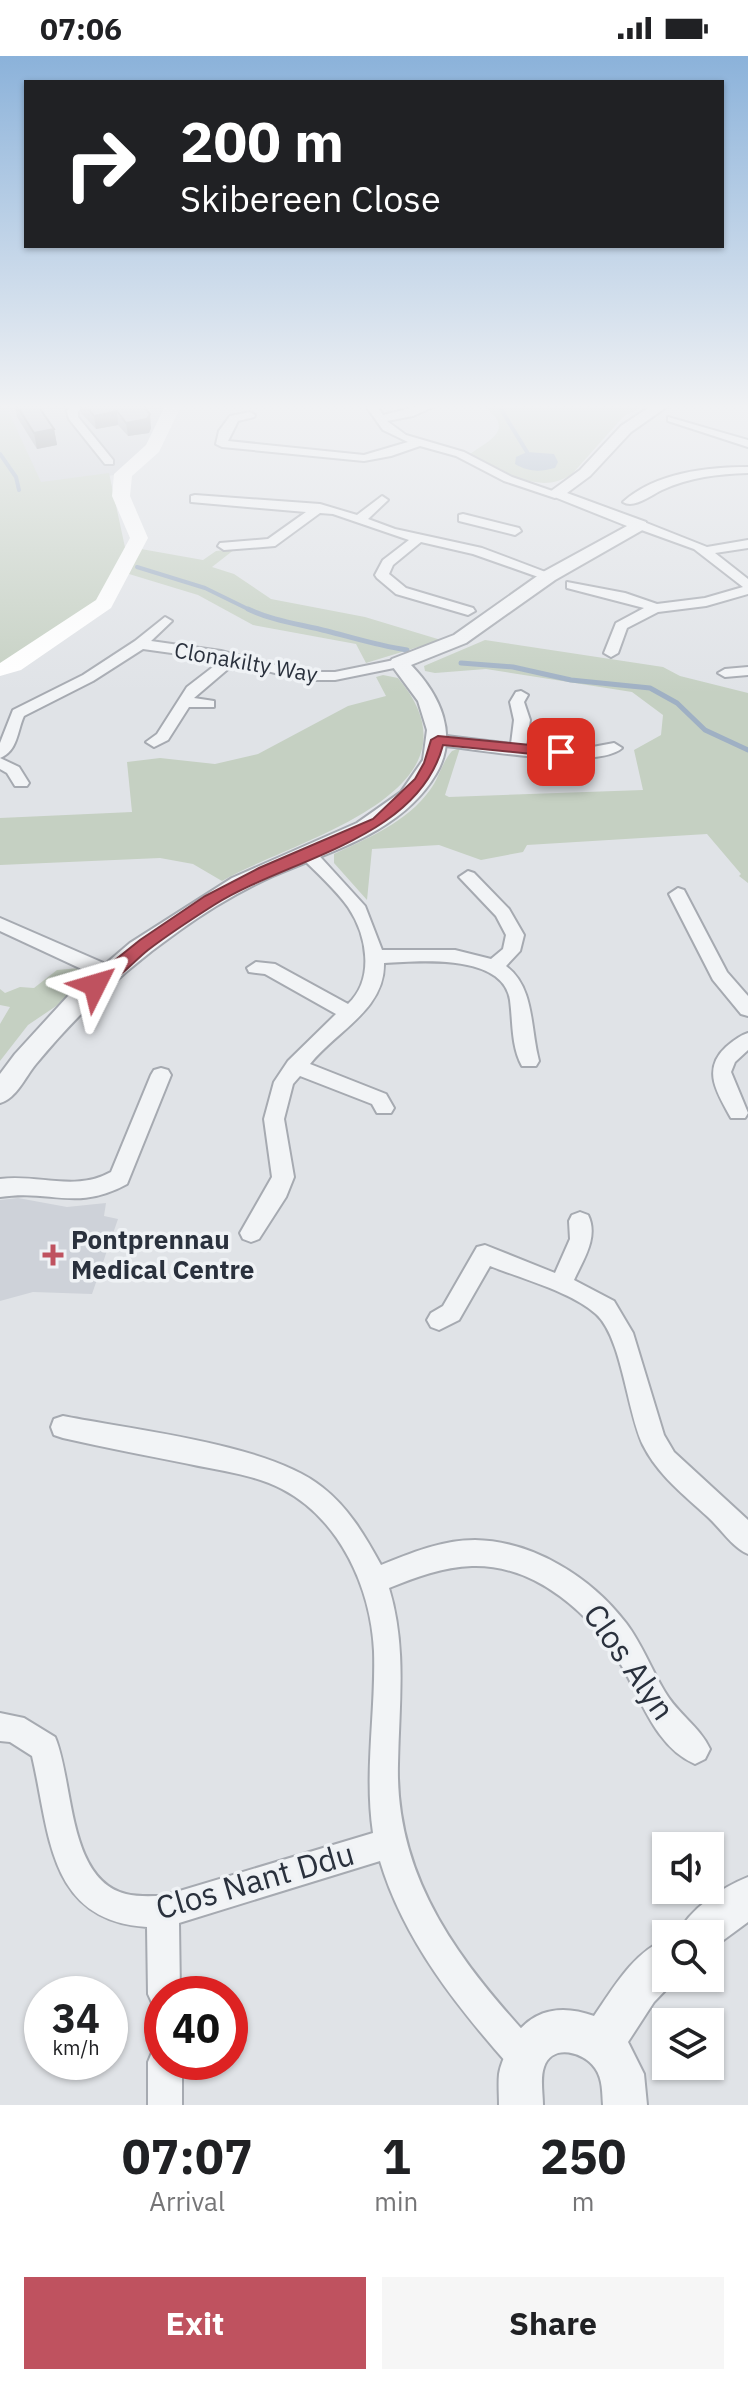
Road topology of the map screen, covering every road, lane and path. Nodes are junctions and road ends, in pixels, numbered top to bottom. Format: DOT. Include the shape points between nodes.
graph roads {
  1 [pos="123,502"];
  2 [pos="185,502"];
  3 [pos="261,502"];
  4 [pos="380,502"];
  5 [pos="576,502"];
  6 [pos="183,505"];
  7 [pos="320,508"];
  8 [pos="358,521"];
  9 [pos="640,525"];
  10 [pos="465,530"];
  11 [pos="515,531"];
  12 [pos="418,539"];
  13 [pos="748,544"];
  14 [pos="224,546"];
  15 [pos="707,551"];
  16 [pos="549,576"];
  17 [pos="572,585"];
  18 [pos="748,588"];
  19 [pos="481,601"];
  20 [pos="655,608"];
  21 [pos="165,621"];
  22 [pos="140,644"];
  23 [pos="611,653"];
  24 [pos="233,658"];
  25 [pos="399,663"];
  26 [pos="0,670"];
  27 [pos="748,671"];
  28 [pos="725,673"];
  29 [pos="521,695"];
  30 [pos="184,702"];
  31 [pos="209,704"];
  32 [pos="438,740"];
  33 [pos="154,742"];
  34 [pos="518,747"];
  35 [pos="614,748"];
  36 [pos="0,753"];
  37 [pos="0,763"];
  38 [pos="21,783"];
  39 [pos="307,853"];
  40 [pos="468,877"];
  41 [pos="678,894"];
  42 [pos="0,924"];
  43 [pos="375,957"];
  44 [pos="494,967"];
  45 [pos="256,968"];
  46 [pos="108,973"];
  47 [pos="748,1009"];
  48 [pos="351,1014"];
  49 [pos="748,1040"];
  50 [pos="529,1061"];
  51 [pos="295,1066"];
  52 [pos="161,1075"];
  53 [pos="0,1093"];
  54 [pos="384,1108"];
  55 [pos="738,1113"];
  56 [pos="4,1182"];
  57 [pos="580,1221"];
  58 [pos="251,1233"];
  59 [pos="561,1285"];
  60 [pos="439,1320"];
  61 [pos="63,1427"];
  62 [pos="748,1541"];
  63 [pos="377,1580"];
  64 [pos="0,1727"];
  65 [pos="695,1749"];
  66 [pos="389,1843"];
  67 [pos="748,1897"];
  68 [pos="163,1912"];
  69 [pos="718,1920"];
  70 [pos="652,1974"];
  71 [pos="164,1976"];
  72 [pos="601,2044"];
  73 [pos="525,2058"];
  74 [pos="165,2080"];
  75 [pos="165,2105"];
  76 [pos="521,2105"];
  77 [pos="625,2105"];
  1 -- 26 [label="main road" via="139,538 104,604"];
  2 -- 6 [label="street"];
  3 -- 7 [label="street"];
  4 -- 8 [label="street"];
  5 -- 9 [label="street"];
  7 -- 8 [label="street"];
  7 -- 14 [label="street" via="275,548"];
  8 -- 12 [label="street"];
  9 -- 15 [label="street"];
  9 -- 16 [label="street"];
  10 -- 11 [label="street"];
  10 -- 12 [label="street"];
  10 -- 16 [label="street"];
  12 -- 19 [label="street" via="388,563 382,575 401,591 463,615"];
  13 -- 15 [label="street"];
  15 -- 18 [label="street"];
  16 -- 25 [label="street" via="460,639"];
  17 -- 20 [label="street" via="631,596"];
  18 -- 20 [label="street" via="706,602"];
  20 -- 23 [label="street" via="621,626"];
  21 -- 22 [label="street, Clonakilty Way"];
  22 -- 24 [label="street, Clonakilty Way"];
  22 -- 36 [label="street, Clonakilty Way" via="105,669 18,713 9,743"];
  24 -- 25 [label="street, Clonakilty Way" via="319,677"];
  24 -- 30 [label="street" via="196,685"];
  25 -- 32 [label="street" via="431,703"];
  27 -- 28 [label="street"];
  29 -- 34 [label="street"];
  30 -- 31 [label="street"];
  30 -- 33 [label="street" via="163,737"];
  32 -- 34 [label="street"];
  32 -- 39 [label="street" via="427,773 408,797 378,822"];
  34 -- 35 [label="street" via="579,753"];
  37 -- 38 [label="street"];
  39 -- 43 [label="street" via="359,910"];
  39 -- 46 [label="street" via="211,900"];
  40 -- 44 [label="street" via="503,913 515,935 511,951"];
  41 -- 47 [label="street" via="720,975"];
  42 -- 46 [label="street"];
  43 -- 44 [label="street" via="441,955"];
  43 -- 48 [label="street" via="371,988"];
  44 -- 50 [label="street" via="518,992"];
  45 -- 48 [label="street" via="268,968"];
  46 -- 53 [label="street" via="44,1038"];
  48 -- 51 [label="street"];
  49 -- 55 [label="street" via="732,1051 720,1070"];
  51 -- 54 [label="street" via="379,1099"];
  51 -- 58 [label="street" via="284,1082 274,1119 283,1177"];
  52 -- 56 [label="street" via="119,1178 84,1194"];
  57 -- 59 [label="street" via="581,1239"];
  59 -- 60 [label="street" via="485,1254 451,1313"];
  59 -- 62 [label="street" via="590,1297 615,1320 653,1439 665,1460"];
  61 -- 63 [label="street" via="274,1473 302,1487 338,1520"];
  63 -- 65 [label="street, Clos Alyn" via="427,1561 476,1553 531,1564 557,1577 605,1618 661,1712"];
  63 -- 66 [label="street" via="389,1663 381,1802"];
  64 -- 68 [label="street, Clos Nant Ddu" via="14,1728 45,1747 70,1865 84,1886 108,1904 141,1913"];
  66 -- 68 [label="street, Clos Nant Ddu"];
  66 -- 73 [label="street" via="396,1869 441,1951"];
  67 -- 69 [label="street"];
  68 -- 71 [label="street"];
  70 -- 72 [label="street"];
  72 -- 73 [label="street" via="581,2030 565,2028 535,2042"];
  72 -- 77 [label="street" via="622,2076"];
  73 -- 76 [label="street"];
  74 -- 75 [label="street"];
}
